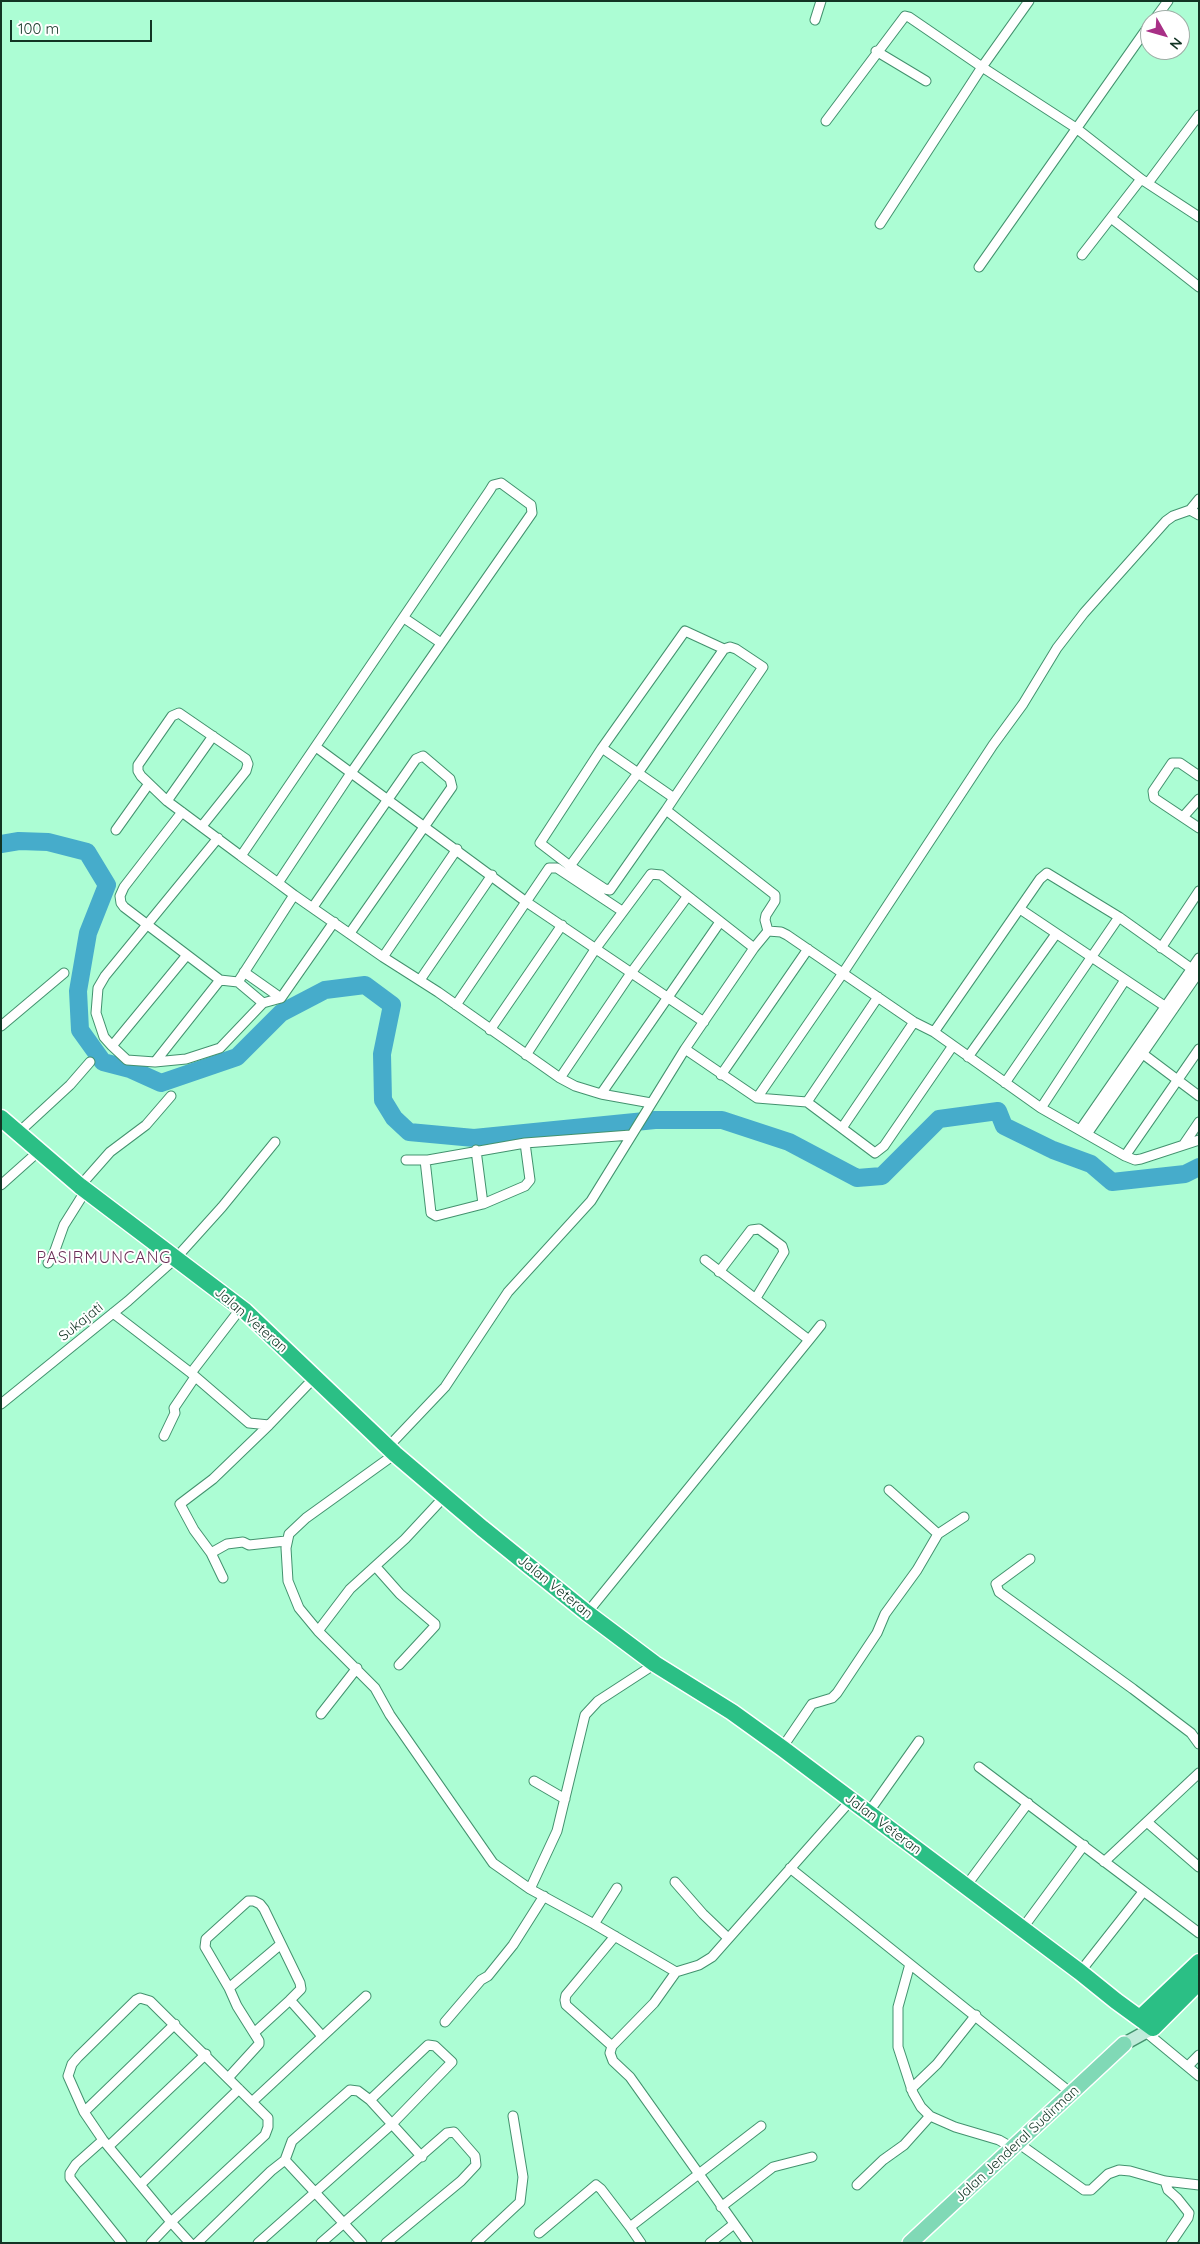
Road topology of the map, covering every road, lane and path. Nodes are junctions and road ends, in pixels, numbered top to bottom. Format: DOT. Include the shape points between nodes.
graph roads {
  1 [pos="821,1"];
  2 [pos="1030,1"];
  3 [pos="815,20"];
  4 [pos="1140,38"];
  5 [pos="876,51"];
  6 [pos="982,67"];
  7 [pos="926,81"];
  8 [pos="1199,115"];
  9 [pos="826,121"];
  10 [pos="1076,128"];
  11 [pos="1145,181"];
  12 [pos="1199,217"];
  13 [pos="1111,218"];
  14 [pos="880,224"];
  15 [pos="1082,255"];
  16 [pos="979,267"];
  17 [pos="1199,287"];
  18 [pos="1195,507"];
  19 [pos="404,618"];
  20 [pos="440,644"];
  21 [pos="724,649"];
  22 [pos="213,736"];
  23 [pos="316,747"];
  24 [pos="602,748"];
  25 [pos="351,773"];
  26 [pos="638,773"];
  27 [pos="1199,776"];
  28 [pos="148,785"];
  29 [pos="674,798"];
  30 [pos="387,799"];
  31 [pos="1199,799"];
  32 [pos="167,800"];
  33 [pos="666,810"];
  34 [pos="182,812"];
  35 [pos="1184,817"];
  36 [pos="202,826"];
  37 [pos="424,826"];
  38 [pos="1199,828"];
  39 [pos="116,830"];
  40 [pos="218,838"];
  41 [pos="457,849"];
  42 [pos="241,856"];
  43 [pos="570,866"];
  44 [pos="492,875"];
  45 [pos="278,884"];
  46 [pos="1199,890"];
  47 [pos="294,895"];
  48 [pos="687,897"];
  49 [pos="525,901"];
  50 [pos="314,908"];
  51 [pos="1020,908"];
  52 [pos="622,911"];
  53 [pos="1119,917"];
  54 [pos="334,922"];
  55 [pos="720,922"];
  56 [pos="147,926"];
  57 [pos="562,926"];
  58 [pos="768,932"];
  59 [pos="350,933"];
  60 [pos="1056,934"];
  61 [pos="596,948"];
  62 [pos="754,948"];
  63 [pos="1160,948"];
  64 [pos="808,949"];
  65 [pos="187,954"];
  66 [pos="383,957"];
  67 [pos="1091,958"];
  68 [pos="1199,958"];
  69 [pos="244,972"];
  70 [pos="1197,972"];
  71 [pos="64,973"];
  72 [pos="631,973"];
  73 [pos="843,974"];
  74 [pos="220,980"];
  75 [pos="420,980"];
  76 [pos="1125,980"];
  77 [pos="238,982"];
  78 [pos="667,997"];
  79 [pos="878,997"];
  80 [pos="281,998"];
  81 [pos="262,1002"];
  82 [pos="456,1005"];
  83 [pos="1169,1009"];
  84 [pos="704,1022"];
  85 [pos="914,1022"];
  86 [pos="1,1026"];
  87 [pos="490,1030"];
  88 [pos="934,1032"];
  89 [pos="112,1046"];
  90 [pos="952,1047"];
  91 [pos="685,1049"];
  92 [pos="1199,1049"];
  93 [pos="1143,1054"];
  94 [pos="526,1055"];
  95 [pos="968,1058"];
  96 [pos="90,1062"];
  97 [pos="155,1062"];
  98 [pos="721,1075"];
  99 [pos="560,1078"];
  100 [pos="1178,1079"];
  101 [pos="1004,1083"];
  102 [pos="601,1094"];
  103 [pos="171,1096"];
  104 [pos="1199,1096"];
  105 [pos="757,1098"];
  106 [pos="807,1102"];
  107 [pos="649,1106"];
  108 [pos="1041,1108"];
  109 [pos="1,1118"];
  110 [pos="1199,1122"];
  111 [pos="842,1128"];
  112 [pos="1083,1132"];
  113 [pos="18,1133"];
  114 [pos="632,1133"];
  115 [pos="1199,1140"];
  116 [pos="275,1142"];
  117 [pos="525,1143"];
  118 [pos="1184,1144"];
  119 [pos="476,1150"];
  120 [pos="39,1151"];
  121 [pos="1124,1156"];
  122 [pos="406,1160"];
  123 [pos="425,1160"];
  124 [pos="1,1185"];
  125 [pos="83,1188"];
  126 [pos="483,1204"];
  127 [pos="176,1258"];
  128 [pos="704,1260"];
  129 [pos="48,1263"];
  130 [pos="719,1272"];
  131 [pos="756,1298"];
  132 [pos="241,1308"];
  133 [pos="113,1313"];
  134 [pos="821,1325"];
  135 [pos="809,1340"];
  136 [pos="193,1375"];
  137 [pos="315,1377"];
  138 [pos="1,1404"];
  139 [pos="268,1425"];
  140 [pos="164,1436"];
  141 [pos="391,1450"];
  142 [pos="890,1490"];
  143 [pos="444,1496"];
  144 [pos="964,1517"];
  145 [pos="938,1534"];
  146 [pos="286,1541"];
  147 [pos="211,1553"];
  148 [pos="1030,1559"];
  149 [pos="376,1567"];
  150 [pos="223,1578"];
  151 [pos="587,1613"];
  152 [pos="318,1631"];
  153 [pos="400,1664"];
  154 [pos="655,1664"];
  155 [pos="357,1668"];
  156 [pos="321,1714"];
  157 [pos="919,1741"];
  158 [pos="1199,1744"];
  159 [pos="782,1748"];
  160 [pos="979,1767"];
  161 [pos="1197,1776"];
  162 [pos="534,1781"];
  163 [pos="565,1799"];
  164 [pos="851,1800"];
  165 [pos="1028,1803"];
  166 [pos="868,1813"];
  167 [pos="1147,1822"];
  168 [pos="1084,1845"];
  169 [pos="1104,1862"];
  170 [pos="1199,1867"];
  171 [pos="790,1868"];
  172 [pos="675,1882"];
  173 [pos="966,1886"];
  174 [pos="617,1888"];
  175 [pos="530,1890"];
  176 [pos="1144,1892"];
  177 [pos="544,1896"];
  178 [pos="594,1924"];
  179 [pos="1022,1929"];
  180 [pos="1199,1933"];
  181 [pos="615,1936"];
  182 [pos="728,1938"];
  183 [pos="281,1944"];
  184 [pos="1199,1962"];
  185 [pos="910,1964"];
  186 [pos="676,1972"];
  187 [pos="1080,1972"];
  188 [pos="1199,1982"];
  189 [pos="229,1988"];
  190 [pos="366,1996"];
  191 [pos="1171,1999"];
  192 [pos="290,2000"];
  193 [pos="976,2015"];
  194 [pos="445,2022"];
  195 [pos="175,2024"];
  196 [pos="1147,2026"];
  197 [pos="254,2033"];
  198 [pos="322,2036"];
  199 [pos="1124,2044"];
  200 [pos="612,2046"];
  201 [pos="206,2054"];
  202 [pos="1199,2055"];
  203 [pos="1188,2066"];
  204 [pos="1199,2076"];
  205 [pos="228,2078"];
  206 [pos="239,2089"];
  207 [pos="912,2089"];
  208 [pos="1071,2093"];
  209 [pos="370,2100"];
  210 [pos="252,2101"];
  211 [pos="84,2112"];
  212 [pos="513,2116"];
  213 [pos="930,2116"];
  214 [pos="391,2125"];
  215 [pos="761,2126"];
  216 [pos="106,2143"];
  217 [pos="1015,2146"];
  218 [pos="422,2157"];
  219 [pos="812,2158"];
  220 [pos="285,2160"];
  221 [pos="699,2175"];
  222 [pos="1165,2181"];
  223 [pos="140,2184"];
  224 [pos="857,2185"];
  225 [pos="1199,2185"];
  226 [pos="314,2191"];
  227 [pos="721,2206"];
  228 [pos="171,2222"];
  229 [pos="342,2222"];
  230 [pos="734,2224"];
  231 [pos="630,2227"];
  232 [pos="539,2233"];
  233 [pos="636,2241"];
  234 [pos="122,2243"];
  235 [pos="151,2243"];
  236 [pos="190,2243"];
  237 [pos="197,2243"];
  238 [pos="258,2243"];
  239 [pos="321,2243"];
  240 [pos="362,2243"];
  241 [pos="386,2243"];
  242 [pos="476,2243"];
  243 [pos="710,2243"];
  244 [pos="748,2243"];
  245 [pos="910,2243"];
  246 [pos="1171,2243"];
  1 -- 3 [label="street"];
  2 -- 6 [label="street"];
  4 -- 10 [label="street"];
  5 -- 6 [label="street" via="907,15"];
  5 -- 7 [label="street"];
  5 -- 9 [label="street"];
  6 -- 10 [label="street"];
  6 -- 14 [label="street"];
  8 -- 11 [label="street"];
  10 -- 11 [label="street"];
  10 -- 16 [label="street"];
  11 -- 12 [label="street"];
  11 -- 13 [label="street"];
  13 -- 15 [label="street"];
  13 -- 17 [label="street"];
  18 -- 73 [label="street" via="1166,521 1057,648"];
  19 -- 20 [label="street"];
  19 -- 20 [label="street" via="493,485 501,483 531,504 532,513"];
  19 -- 23 [label="street"];
  20 -- 25 [label="street"];
  21 -- 24 [label="street" via="692,632 682,632"];
  21 -- 26 [label="street"];
  21 -- 29 [label="street" via="736,649 760,664 762,672"];
  22 -- 28 [label="street" via="178,713 172,716 138,765 138,771"];
  22 -- 32 [label="street"];
  22 -- 36 [label="street" via="246,759 248,764 246,771"];
  23 -- 25 [label="street"];
  23 -- 42 [label="street"];
  24 -- 26 [label="street"];
  24 -- 43 [label="street" via="541,839 543,846"];
  25 -- 30 [label="street"];
  25 -- 45 [label="street"];
  26 -- 29 [label="street"];
  26 -- 43 [label="street"];
  27 -- 35 [label="street" via="1180,763 1172,763 1153,791 1154,798"];
  28 -- 32 [label="street"];
  28 -- 39 [label="street"];
  29 -- 33 [label="street"];
  30 -- 37 [label="street"];
  30 -- 37 [label="street" via="416,759 423,756 452,784"];
  30 -- 50 [label="street"];
  31 -- 35 [label="street"];
  32 -- 34 [label="street"];
  33 -- 43 [label="street" via="610,890"];
  33 -- 58 [label="street" via="775,894 775,901 765,920"];
  34 -- 36 [label="street"];
  34 -- 56 [label="street" via="120,896 124,908"];
  35 -- 38 [label="street"];
  36 -- 40 [label="street"];
  37 -- 41 [label="street"];
  37 -- 59 [label="street"];
  40 -- 42 [label="street"];
  40 -- 56 [label="street"];
  41 -- 44 [label="street"];
  41 -- 66 [label="street"];
  42 -- 45 [label="street"];
  44 -- 49 [label="street"];
  44 -- 75 [label="street"];
  45 -- 47 [label="street"];
  46 -- 63 [label="street"];
  47 -- 50 [label="street"];
  47 -- 69 [label="street"];
  48 -- 52 [label="street" via="654,873"];
  48 -- 55 [label="street"];
  48 -- 72 [label="street"];
  49 -- 52 [label="street" via="545,872 553,867"];
  49 -- 57 [label="street"];
  49 -- 82 [label="street"];
  50 -- 54 [label="street"];
  51 -- 53 [label="street" via="1047,873"];
  51 -- 60 [label="street"];
  51 -- 88 [label="street"];
  52 -- 61 [label="street"];
  53 -- 63 [label="street"];
  53 -- 67 [label="street"];
  54 -- 59 [label="street"];
  54 -- 80 [label="street"];
  55 -- 62 [label="street"];
  55 -- 78 [label="street"];
  56 -- 65 [label="street"];
  56 -- 89 [label="street" via="98,988 98,1019 104,1037"];
  57 -- 61 [label="street"];
  57 -- 87 [label="street"];
  58 -- 62 [label="street"];
  58 -- 64 [label="street" via="781,932"];
  59 -- 66 [label="street"];
  60 -- 67 [label="street"];
  60 -- 95 [label="street"];
  61 -- 72 [label="street"];
  61 -- 94 [label="street"];
  62 -- 84 [label="street"];
  63 -- 70 [label="street"];
  64 -- 73 [label="street"];
  64 -- 98 [label="street"];
  65 -- 74 [label="street"];
  65 -- 89 [label="street"];
  66 -- 75 [label="street"];
  67 -- 76 [label="street"];
  67 -- 101 [label="street"];
  68 -- 70 [label="street"];
  69 -- 77 [label="street"];
  69 -- 80 [label="street"];
  70 -- 83 [label="street"];
  71 -- 86 [label="street"];
  72 -- 78 [label="street"];
  72 -- 99 [label="street"];
  73 -- 79 [label="street"];
  73 -- 105 [label="street"];
  74 -- 77 [label="street"];
  74 -- 97 [label="street"];
  75 -- 82 [label="street"];
  76 -- 83 [label="street"];
  76 -- 108 [label="street"];
  77 -- 81 [label="street"];
  78 -- 84 [label="street"];
  78 -- 102 [label="street"];
  79 -- 85 [label="street"];
  79 -- 106 [label="street"];
  80 -- 81 [label="street"];
  81 -- 97 [label="street" via="220,1048 186,1059"];
  82 -- 87 [label="street"];
  83 -- 93 [label="street"];
  83 -- 112 [label="street"];
  84 -- 91 [label="street"];
  85 -- 88 [label="street"];
  85 -- 111 [label="street"];
  87 -- 94 [label="street"];
  88 -- 90 [label="street"];
  89 -- 97 [label="street" via="127,1060"];
  90 -- 95 [label="street"];
  90 -- 111 [label="street" via="878,1153"];
  91 -- 98 [label="street"];
  91 -- 107 [label="street"];
  92 -- 100 [label="street"];
  93 -- 100 [label="street"];
  93 -- 112 [label="street"];
  94 -- 99 [label="street"];
  95 -- 101 [label="street"];
  96 -- 113 [label="street"];
  98 -- 105 [label="street"];
  99 -- 102 [label="street"];
  100 -- 104 [label="street"];
  100 -- 121 [label="street"];
  101 -- 108 [label="street"];
  102 -- 107 [label="street"];
  103 -- 125 [label="street" via="146,1125 110,1152"];
  105 -- 106 [label="street"];
  106 -- 111 [label="street"];
  107 -- 114 [label="street"];
  108 -- 112 [label="street"];
  109 -- 113 [label="highway, Jalan Veteran"];
  110 -- 118 [label="street"];
  112 -- 121 [label="street"];
  113 -- 120 [label="highway, Jalan Veteran"];
  114 -- 117 [label="street"];
  114 -- 141 [label="street" via="587,1206 502,1300 445,1387"];
  115 -- 118 [label="street"];
  116 -- 127 [label="street, Sukajati"];
  117 -- 119 [label="street"];
  117 -- 126 [label="street" via="528,1184"];
  118 -- 121 [label="street" via="1141,1159"];
  119 -- 123 [label="street"];
  119 -- 126 [label="street"];
  120 -- 124 [label="street"];
  120 -- 125 [label="highway, Jalan Veteran"];
  122 -- 123 [label="street"];
  123 -- 126 [label="street" via="431,1215"];
  125 -- 127 [label="highway, Jalan Veteran"];
  125 -- 129 [label="street"];
  127 -- 132 [label="highway, Jalan Veteran"];
  127 -- 133 [label="street, Sukajati"];
  128 -- 130 [label="street"];
  130 -- 131 [label="street"];
  130 -- 131 [label="street" via="751,1230 759,1229 782,1246 784,1252"];
  131 -- 135 [label="street"];
  132 -- 136 [label="street"];
  132 -- 137 [label="highway, Jalan Veteran"];
  133 -- 136 [label="street"];
  133 -- 138 [label="street, Sukajati"];
  134 -- 135 [label="street"];
  135 -- 151 [label="street"];
  136 -- 139 [label="street" via="244,1420"];
  136 -- 140 [label="street" via="174,1408 175,1413"];
  137 -- 139 [label="street"];
  137 -- 141 [label="highway, Jalan Veteran"];
  139 -- 147 [label="street" via="213,1479 180,1504"];
  141 -- 143 [label="highway, Jalan Veteran"];
  141 -- 146 [label="street" via="293,1529"];
  142 -- 145 [label="street"];
  143 -- 149 [label="street"];
  143 -- 151 [label="highway, Jalan Veteran"];
  144 -- 145 [label="street"];
  145 -- 159 [label="street" via="837,1693 832,1698 812,1704"];
  146 -- 147 [label="street" via="227,1544"];
  146 -- 152 [label="street" via="290,1588 299,1608"];
  147 -- 150 [label="street"];
  148 -- 158 [label="street" via="996,1584 998,1592 1133,1689 1190,1733"];
  149 -- 152 [label="street" via="350,1589"];
  149 -- 153 [label="street" via="400,1594 436,1624"];
  151 -- 154 [label="highway, Jalan Veteran"];
  152 -- 155 [label="street"];
  154 -- 159 [label="highway, Jalan Veteran"];
  154 -- 163 [label="street" via="590,1708"];
  155 -- 156 [label="street"];
  155 -- 175 [label="street" via="375,1688 390,1715 493,1863"];
  157 -- 166 [label="street"];
  159 -- 164 [label="highway, Jalan Veteran"];
  160 -- 165 [label="street"];
  161 -- 167 [label="street"];
  162 -- 163 [label="street"];
  163 -- 175 [label="street" via="557,1831"];
  164 -- 166 [label="highway, Jalan Veteran"];
  164 -- 171 [label="street"];
  165 -- 168 [label="street"];
  165 -- 173 [label="street"];
  166 -- 173 [label="highway, Jalan Veteran"];
  167 -- 169 [label="street"];
  167 -- 170 [label="street"];
  168 -- 169 [label="street"];
  168 -- 179 [label="street"];
  169 -- 176 [label="street"];
  171 -- 182 [label="street"];
  171 -- 185 [label="street"];
  172 -- 182 [label="street"];
  173 -- 179 [label="highway, Jalan Veteran"];
  174 -- 178 [label="street"];
  175 -- 177 [label="street"];
  176 -- 180 [label="street"];
  176 -- 187 [label="street"];
  177 -- 178 [label="street"];
  177 -- 194 [label="street" via="513,1945"];
  178 -- 181 [label="street"];
  179 -- 187 [label="highway, Jalan Veteran"];
  181 -- 186 [label="street"];
  181 -- 200 [label="street" via="565,2000 566,2005"];
  182 -- 186 [label="street" via="712,1957"];
  183 -- 189 [label="street"];
  183 -- 189 [label="street" via="264,1909 254,1901 248,1901 206,1940 209,1956"];
  183 -- 192 [label="street" via="300,1983 300,1989"];
  184 -- 191 [label="highway"];
  185 -- 193 [label="street"];
  185 -- 207 [label="street" via="898,2007 898,2047"];
  186 -- 200 [label="street" via="654,2003"];
  187 -- 196 [label="highway, Jalan Veteran"];
  188 -- 191 [label="highway"];
  189 -- 197 [label="street"];
  190 -- 198 [label="street"];
  191 -- 196 [label="highway"];
  192 -- 197 [label="street"];
  192 -- 198 [label="street"];
  193 -- 207 [label="street"];
  193 -- 208 [label="street"];
  195 -- 201 [label="street"];
  195 -- 211 [label="street"];
  195 -- 211 [label="street" via="146,1998 136,2000 69,2071 68,2076"];
  196 -- 199 [label="main road"];
  196 -- 203 [label="street"];
  197 -- 205 [label="street" via="259,2044"];
  198 -- 210 [label="street"];
  199 -- 208 [label="main road, Jalan Jenderal Sudirman"];
  200 -- 221 [label="street" via="613,2061 630,2077"];
  201 -- 205 [label="street"];
  201 -- 216 [label="street"];
  202 -- 203 [label="street"];
  203 -- 204 [label="street"];
  205 -- 206 [label="street"];
  206 -- 210 [label="street"];
  206 -- 223 [label="street"];
  207 -- 213 [label="street"];
  208 -- 217 [label="main road, Jalan Jenderal Sudirman"];
  209 -- 214 [label="street"];
  209 -- 214 [label="street" via="428,2045 435,2046 452,2062"];
  209 -- 220 [label="street" via="358,2091 350,2090 292,2141"];
  210 -- 228 [label="street" via="268,2118 265,2135"];
  211 -- 216 [label="street"];
  212 -- 242 [label="street" via="523,2177 520,2202"];
  213 -- 217 [label="street"];
  213 -- 224 [label="street" via="904,2145"];
  214 -- 218 [label="street"];
  214 -- 226 [label="street"];
  215 -- 221 [label="street"];
  216 -- 223 [label="street"];
  216 -- 234 [label="street" via="76,2164 70,2178"];
  217 -- 222 [label="street" via="1084,2190 1091,2190 1108,2174 1118,2170"];
  217 -- 245 [label="main road, Jalan Jenderal Sudirman"];
  218 -- 229 [label="street"];
  218 -- 241 [label="street" via="451,2131 475,2156 476,2165"];
  219 -- 227 [label="street" via="773,2167"];
  220 -- 226 [label="street"];
  220 -- 237 [label="street"];
  221 -- 227 [label="street"];
  221 -- 231 [label="street"];
  222 -- 225 [label="street"];
  222 -- 246 [label="street" via="1168,2190 1189,2214"];
  223 -- 228 [label="street"];
  226 -- 229 [label="street"];
  226 -- 238 [label="street"];
  227 -- 230 [label="street"];
  228 -- 235 [label="street"];
  228 -- 236 [label="street"];
  229 -- 239 [label="street"];
  229 -- 240 [label="street"];
  230 -- 243 [label="street"];
  230 -- 244 [label="street"];
  231 -- 232 [label="street" via="601,2188 596,2186"];
  231 -- 233 [label="street"];
}
